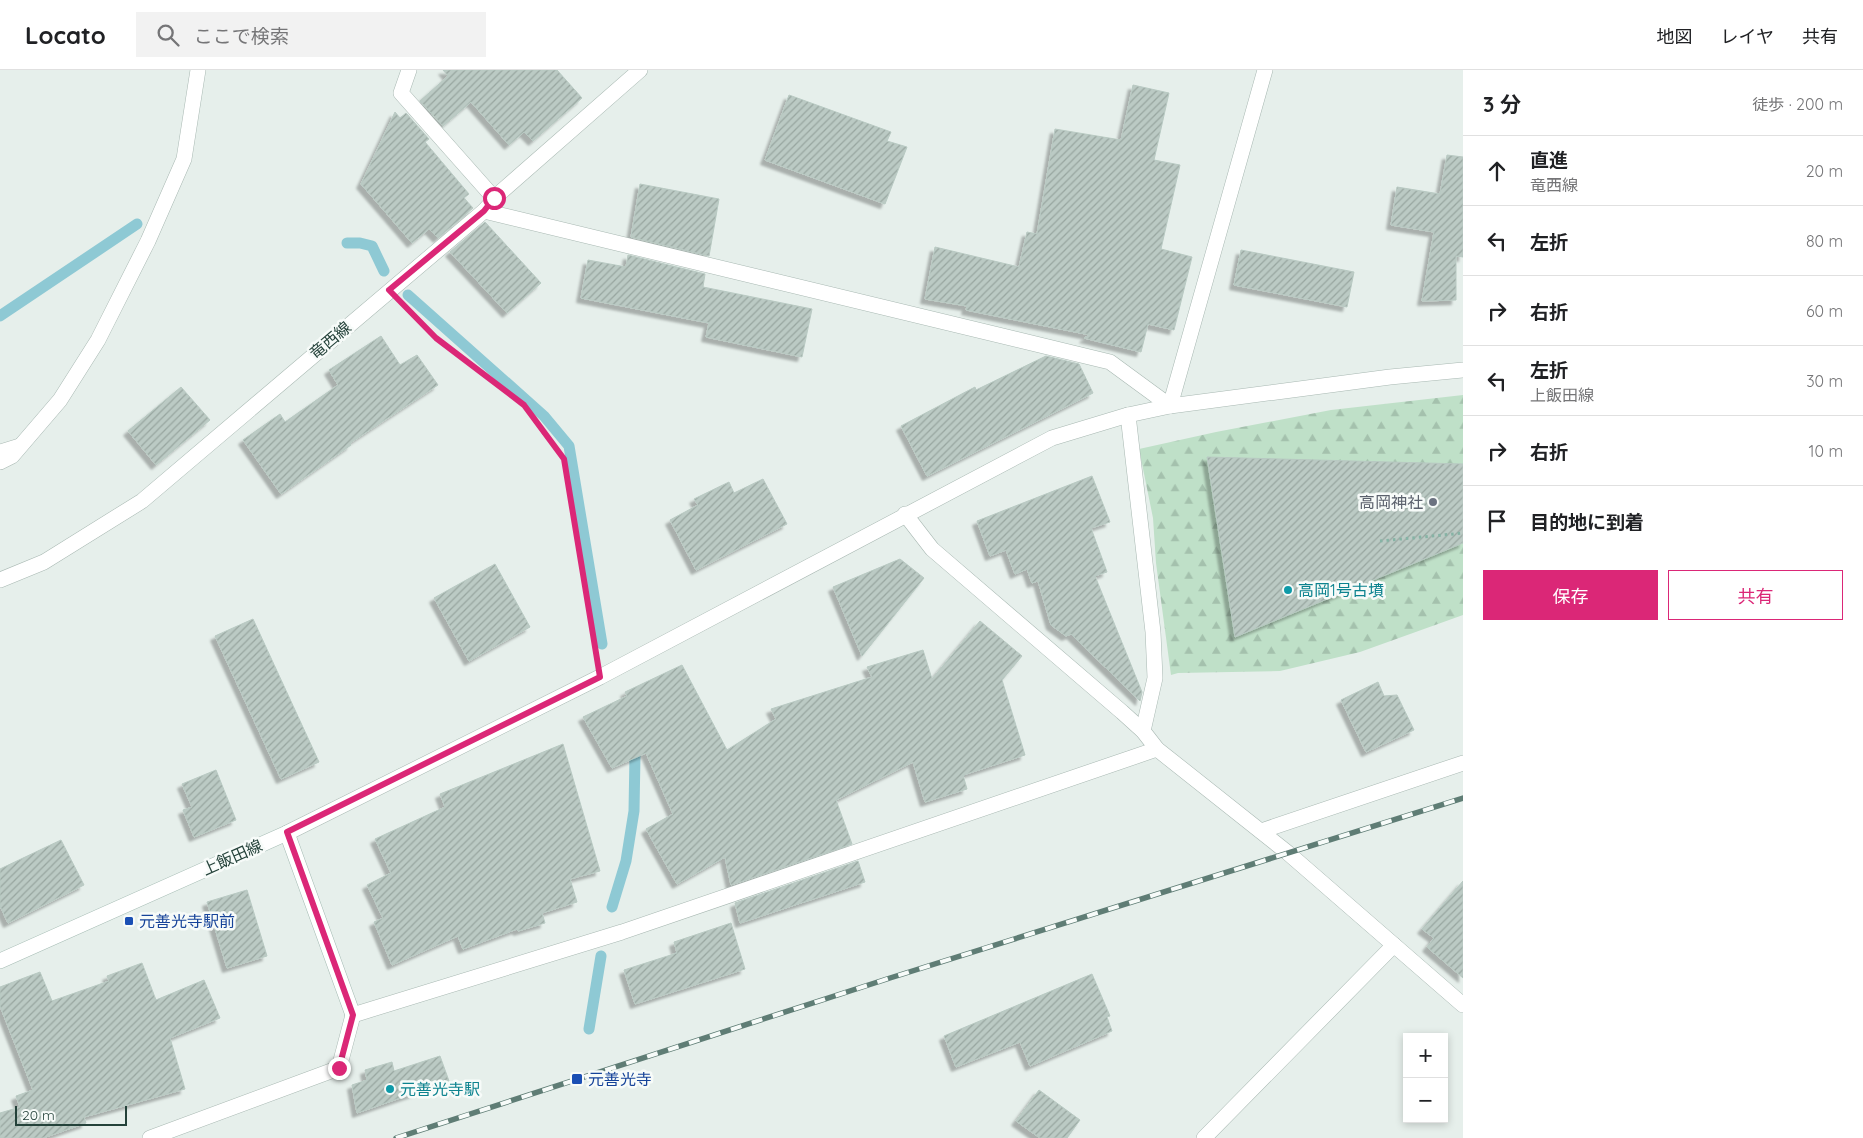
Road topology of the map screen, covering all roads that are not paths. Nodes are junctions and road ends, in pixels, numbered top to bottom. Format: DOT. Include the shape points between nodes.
graph roads {
  1 [pos="198,70"];
  2 [pos="409,70"];
  3 [pos="640,70"];
  4 [pos="1265,70"];
  5 [pos="494,198"];
  6 [pos="484,211"];
  7 [pos="1463,370"];
  8 [pos="1170,406"];
  9 [pos="1128,415"];
  10 [pos="20,446"];
  11 [pos="0,452"];
  12 [pos="0,462"];
  13 [pos="905,514"];
  14 [pos="0,580"];
  15 [pos="1143,731"];
  16 [pos="1157,749"];
  17 [pos="1463,763"];
  18 [pos="1261,831"];
  19 [pos="287,832"];
  20 [pos="1394,945"];
  21 [pos="0,961"];
  22 [pos="1463,1005"];
  23 [pos="353,1015"];
  24 [pos="150,1138"];
  25 [pos="1204,1138"];
  1 -- 10 [label="street" via="184,159 148,241 98,340 65,392"];
  2 -- 5 [label="street" via="401,93"];
  3 -- 5 [label="street, 竜西線"];
  4 -- 8 [label="street"];
  5 -- 6 [label="street, 竜西線"];
  6 -- 8 [label="street" via="1110,362"];
  6 -- 14 [label="street, 竜西線" via="142,501 44,562"];
  7 -- 8 [label="street, 上飯田線"];
  8 -- 9 [label="street, 上飯田線"];
  9 -- 13 [label="street, 上飯田線" via="1052,438"];
  9 -- 15 [label="street" via="1155,678"];
  10 -- 11 [label="street"];
  10 -- 12 [label="street" via="12,456"];
  13 -- 15 [label="street" via="932,549"];
  13 -- 19 [label="street, 上飯田線" via="600,677"];
  15 -- 16 [label="street"];
  16 -- 18 [label="street"];
  16 -- 23 [label="street" via="622,932"];
  17 -- 18 [label="street"];
  18 -- 20 [label="street"];
  19 -- 21 [label="street, 上飯田線"];
  19 -- 23 [label="street"];
  20 -- 22 [label="street"];
  20 -- 25 [label="street"];
  23 -- 24 [label="street" via="339,1068"];
}
